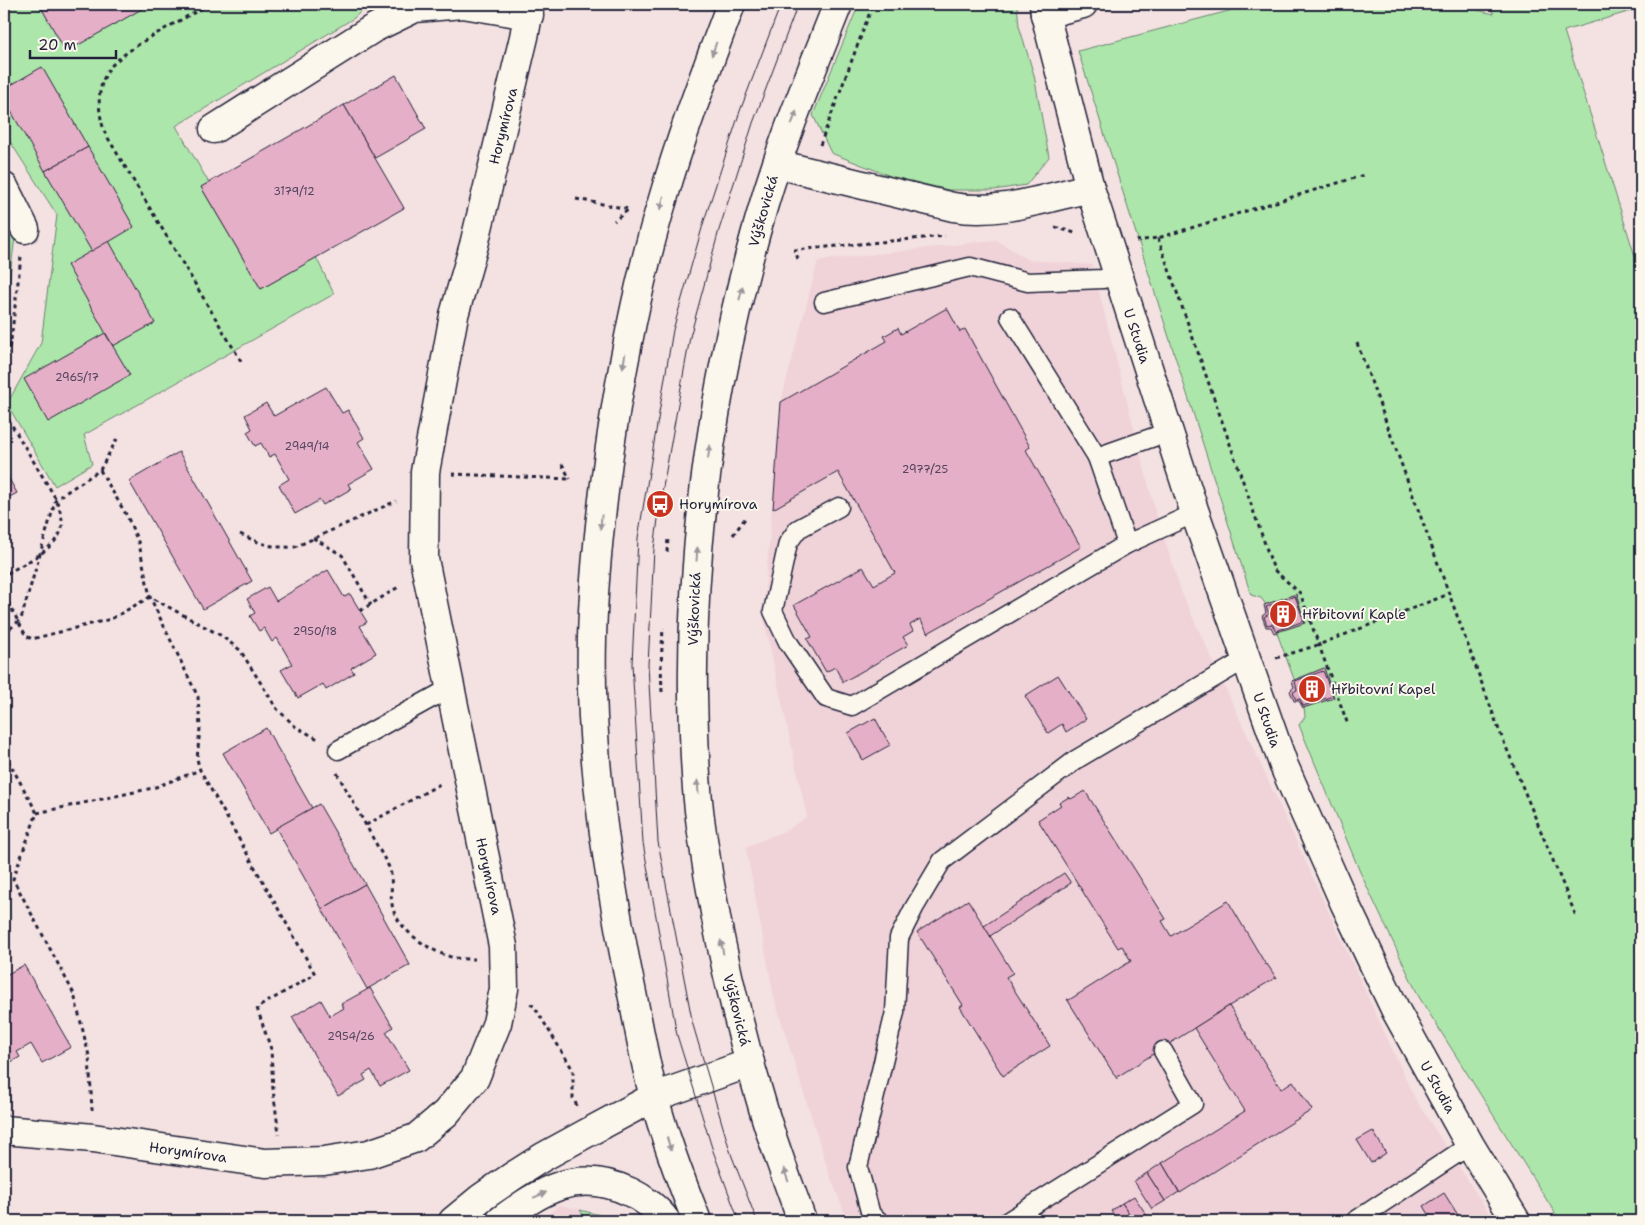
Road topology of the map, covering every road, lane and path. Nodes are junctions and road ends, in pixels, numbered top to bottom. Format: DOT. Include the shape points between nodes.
graph roads {
  1 [pos="209,4"];
  2 [pos="731,4"];
  3 [pos="838,4"];
  4 [pos="873,4"];
  5 [pos="1084,4"];
  6 [pos="530,9"];
  7 [pos="1045,9"];
  8 [pos="214,129"];
  9 [pos="820,145"];
  10 [pos="777,164"];
  11 [pos="1364,175"];
  12 [pos="4,187"];
  13 [pos="1090,188"];
  14 [pos="576,199"];
  15 [pos="614,221"];
  16 [pos="1046,224"];
  17 [pos="24,229"];
  18 [pos="948,236"];
  19 [pos="1158,238"];
  20 [pos="1109,247"];
  21 [pos="798,259"];
  22 [pos="1117,274"];
  23 [pos="824,302"];
  24 [pos="1010,317"];
  25 [pos="1357,343"];
  26 [pos="241,361"];
  27 [pos="4,363"];
  28 [pos="4,412"];
  29 [pos="1168,432"];
  30 [pos="117,439"];
  31 [pos="1096,458"];
  32 [pos="562,464"];
  33 [pos="100,470"];
  34 [pos="424,472"];
  35 [pos="404,497"];
  36 [pos="56,499"];
  37 [pos="839,507"];
  38 [pos="1196,513"];
  39 [pos="746,516"];
  40 [pos="240,534"];
  41 [pos="733,535"];
  42 [pos="313,538"];
  43 [pos="1127,544"];
  44 [pos="40,553"];
  45 [pos="4,575"];
  46 [pos="404,584"];
  47 [pos="1449,594"];
  48 [pos="4,595"];
  49 [pos="150,597"];
  50 [pos="371,605"];
  51 [pos="360,611"];
  52 [pos="18,621"];
  53 [pos="4,634"];
  54 [pos="1318,645"];
  55 [pos="1258,659"];
  56 [pos="450,688"];
  57 [pos="1348,725"];
  58 [pos="319,740"];
  59 [pos="4,753"];
  60 [pos="335,758"];
  61 [pos="200,770"];
  62 [pos="445,792"];
  63 [pos="37,813"];
  64 [pos="366,825"];
  65 [pos="1576,916"];
  66 [pos="476,950"];
  67 [pos="504,988"];
  68 [pos="1163,1052"];
  69 [pos="750,1062"];
  70 [pos="654,1097"];
  71 [pos="579,1108"];
  72 [pos="4,1130"];
  73 [pos="92,1138"];
  74 [pos="1470,1145"];
  75 [pos="283,1162"];
  76 [pos="453,1221"];
  77 [pos="500,1221"];
  78 [pos="666,1221"];
  79 [pos="697,1221"];
  80 [pos="802,1221"];
  81 [pos="879,1221"];
  82 [pos="1008,1221"];
  83 [pos="1354,1221"];
  84 [pos="1516,1221"];
  1 -- 26 [label="path" via="128,51 113,64 102,87 99,117 105,133"];
  2 -- 70 [label="street, one-way" via="670,175 634,311 607,470 594,603 593,713 600,813 612,893"];
  10 -- 3 [label="street, Výškovická, one-way"];
  4 -- 9 [label="path"];
  5 -- 7 [label="street"];
  6 -- 8 [label="street" via="464,4 415,8 374,28"];
  6 -- 34 [label="street, Horymírova" via="474,245 454,315"];
  7 -- 13 [label="street, U Studia"];
  10 -- 13 [label="street" via="976,210 1008,207"];
  69 -- 10 [label="street, Výškovická, one-way" via="723,953 701,823 695,753 695,580 701,510 717,407 742,285"];
  11 -- 19 [label="path"];
  12 -- 17 [label="street"];
  13 -- 20 [label="street, U Studia"];
  14 -- 15 [label="path" via="629,209"];
  16 -- 20 [label="path" via="1080,235 1094,251"];
  17 -- 27 [label="path" via="11,340"];
  18 -- 21 [label="path" via="795,250"];
  19 -- 20 [label="path"];
  19 -- 54 [label="path" via="1274,570 1300,593"];
  20 -- 22 [label="street, U Studia"];
  22 -- 23 [label="lane" via="1103,279 1028,282 970,267"];
  22 -- 29 [label="street, U Studia"];
  24 -- 31 [label="lane"];
  25 -- 47 [label="path"];
  28 -- 36 [label="path"];
  29 -- 31 [label="lane"];
  29 -- 38 [label="street, U Studia"];
  30 -- 33 [label="path"];
  31 -- 43 [label="lane"];
  32 -- 34 [label="path" via="570,479"];
  33 -- 36 [label="path"];
  33 -- 49 [label="path" via="139,544"];
  34 -- 56 [label="street, Horymírova" via="424,559"];
  35 -- 42 [label="path"];
  36 -- 44 [label="path"];
  36 -- 44 [label="path" via="62,528 53,545"];
  37 -- 43 [label="lane" via="798,529 788,543 773,611 788,642 826,698 852,706"];
  38 -- 43 [label="lane"];
  38 -- 55 [label="street, U Studia"];
  39 -- 41 [label="path"];
  40 -- 42 [label="path" via="278,548 295,546"];
  42 -- 50 [label="path" via="342,555"];
  44 -- 45 [label="path"];
  44 -- 52 [label="path"];
  46 -- 50 [label="path"];
  47 -- 54 [label="path"];
  47 -- 65 [label="path" via="1499,730"];
  48 -- 52 [label="path"];
  49 -- 52 [label="path" via="111,619 32,639 26,636"];
  49 -- 58 [label="path" via="220,635 240,650 277,709 296,727"];
  49 -- 61 [label="path" via="198,697 197,759"];
  50 -- 51 [label="path"];
  52 -- 53 [label="path"];
  54 -- 55 [label="path"];
  54 -- 57 [label="path"];
  55 -- 74 [label="street, U Studia" via="1284,766 1396,1011"];
  55 -- 81 [label="lane" via="1077,760 942,861 899,938 895,1012 858,1166 871,1214"];
  56 -- 60 [label="lane"];
  56 -- 67 [label="street, Horymírova" via="503,946"];
  59 -- 63 [label="path"];
  60 -- 64 [label="path"];
  61 -- 63 [label="path" via="153,788"];
  61 -- 75 [label="path" via="315,974 256,1008 271,1049"];
  62 -- 64 [label="path" via="443,782"];
  63 -- 73 [label="path" via="13,879 74,994 89,1056"];
  64 -- 66 [label="path" via="390,869 392,905 411,935 426,946 454,958 478,959"];
  67 -- 71 [label="path" via="534,1006 573,1070 573,1098"];
  67 -- 75 [label="street, Horymírova" via="497,1022 475,1078 446,1113 416,1138 369,1154 324,1161"];
  68 -- 82 [label="lane" via="1193,1104"];
  69 -- 70 [label="street"];
  80 -- 69 [label="street, Výškovická, one-way"];
  70 -- 76 [label="street" via="543,1157 481,1198"];
  70 -- 79 [label="street, one-way" via="678,1174"];
  72 -- 73 [label="street, Horymírova"];
  73 -- 75 [label="street, Horymírova" via="265,1163"];
  74 -- 83 [label="lane"];
  74 -- 84 [label="street, U Studia"];
  77 -- 78 [label="street, one-way" via="530,1199 568,1183 585,1181 603,1182 634,1194"];
}
